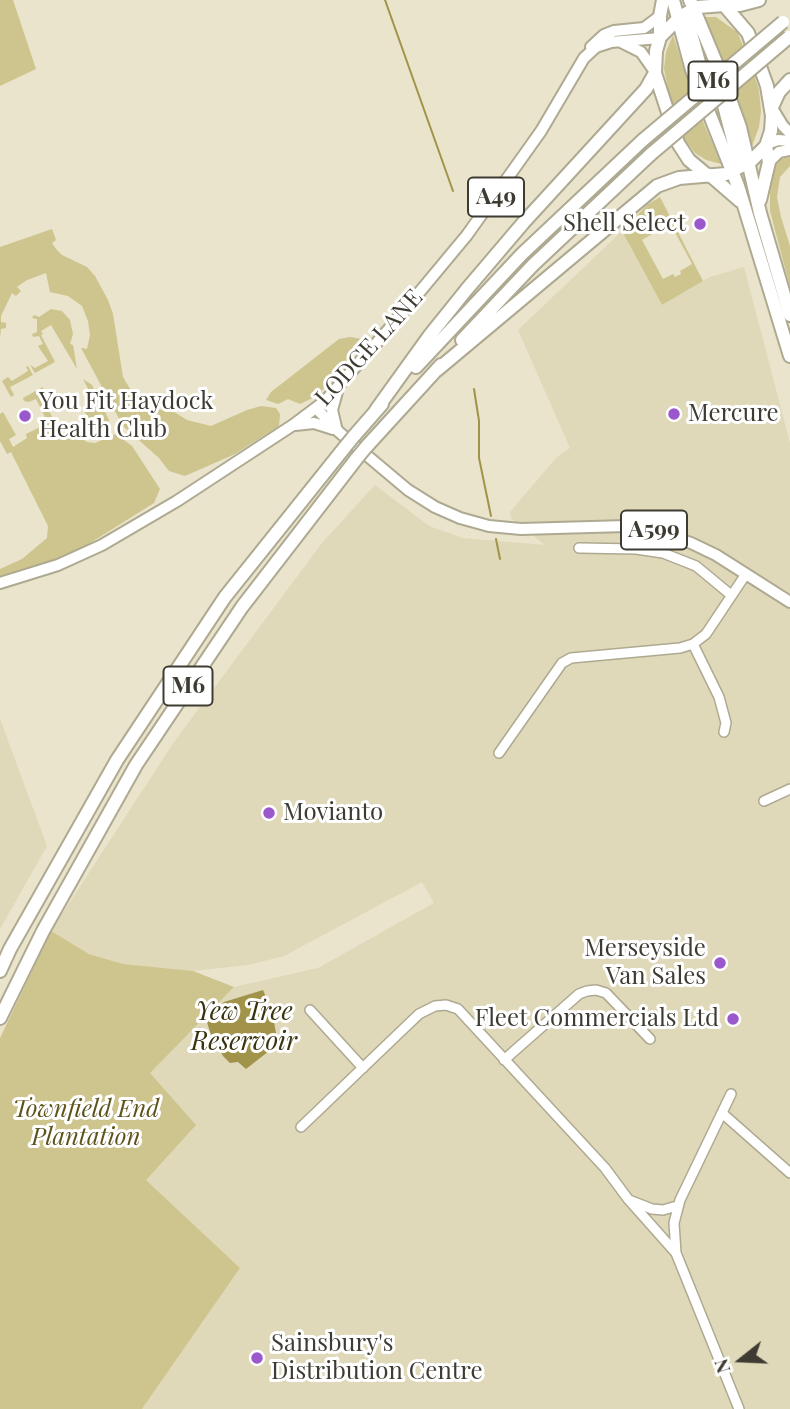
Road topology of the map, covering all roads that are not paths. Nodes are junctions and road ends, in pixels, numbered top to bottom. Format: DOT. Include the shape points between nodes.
graph roads {
  1 [pos="663,0"];
  2 [pos="673,0"];
  3 [pos="759,0"];
  4 [pos="692,4"];
  5 [pos="722,4"];
  6 [pos="660,16"];
  7 [pos="677,19"];
  8 [pos="787,19"];
  9 [pos="789,37"];
  10 [pos="660,38"];
  11 [pos="618,41"];
  12 [pos="713,53"];
  13 [pos="584,58"];
  14 [pos="655,72"];
  15 [pos="790,80"];
  16 [pos="772,108"];
  17 [pos="790,133"];
  18 [pos="718,138"];
  19 [pos="790,141"];
  20 [pos="766,145"];
  21 [pos="790,150"];
  22 [pos="750,162"];
  23 [pos="769,162"];
  24 [pos="733,171"];
  25 [pos="709,175"];
  26 [pos="744,208"];
  27 [pos="760,213"];
  28 [pos="790,316"];
  29 [pos="790,356"];
  30 [pos="437,370"];
  31 [pos="337,390"];
  32 [pos="316,408"];
  33 [pos="376,410"];
  34 [pos="293,425"];
  35 [pos="339,432"];
  36 [pos="585,546"];
  37 [pos="746,573"];
  38 [pos="0,583"];
  39 [pos="732,595"];
  40 [pos="790,602"];
  41 [pos="693,644"];
  42 [pos="724,732"];
  43 [pos="499,753"];
  44 [pos="790,789"];
  45 [pos="764,801"];
  46 [pos="0,971"];
  47 [pos="310,1010"];
  48 [pos="0,1018"];
  49 [pos="650,1040"];
  50 [pos="504,1060"];
  51 [pos="363,1068"];
  52 [pos="731,1094"];
  53 [pos="722,1113"];
  54 [pos="301,1127"];
  55 [pos="790,1172"];
  56 [pos="628,1199"];
  57 [pos="677,1206"];
  58 [pos="676,1253"];
  59 [pos="739,1409"];
  1 -- 6 [label="highway"];
  2 -- 7 [label="highway"];
  3 -- 5 [label="highway"];
  4 -- 5 [label="highway"];
  4 -- 7 [label="highway"];
  4 -- 12 [label="highway"];
  4 -- 18 [label="highway" via="688,22"];
  5 -- 16 [label="highway" via="752,41"];
  6 -- 10 [label="highway"];
  6 -- 13 [label="main road, LODGE LANE" via="644,28 604,35"];
  7 -- 10 [label="highway"];
  7 -- 18 [label="highway"];
  8 -- 33 [label="highway, M6, bridge" via="643,140 522,254"];
  9 -- 30 [label="highway, M6, bridge" via="651,154 533,265"];
  10 -- 11 [label="main road"];
  10 -- 14 [label="highway"];
  11 -- 13 [label="main road" via="597,47"];
  11 -- 14 [label="main road" via="637,49"];
  12 -- 22 [label="highway"];
  12 -- 24 [label="highway" via="738,159"];
  13 -- 31 [label="main road, LODGE LANE / A49" via="541,131 467,235"];
  14 -- 25 [label="highway" via="680,148"];
  14 -- 33 [label="highway" via="646,89 467,289"];
  15 -- 16 [label="highway"];
  16 -- 17 [label="main road"];
  16 -- 20 [label="highway"];
  18 -- 24 [label="highway"];
  19 -- 20 [label="main road"];
  20 -- 22 [label="highway"];
  20 -- 23 [label="highway"];
  21 -- 23 [label="main road" via="779,152"];
  22 -- 24 [label="highway"];
  22 -- 27 [label="highway"];
  23 -- 27 [label="highway"];
  24 -- 25 [label="highway"];
  24 -- 26 [label="highway"];
  25 -- 26 [label="highway"];
  25 -- 30 [label="highway" via="657,186"];
  26 -- 29 [label="highway"];
  27 -- 28 [label="highway"];
  30 -- 48 [label="highway, M6, bridge" via="366,446 242,607 136,765"];
  31 -- 32 [label="main road, LODGE LANE / A49"];
  31 -- 35 [label="main road" via="332,416"];
  32 -- 34 [label="main road, LODGE LANE / A49"];
  32 -- 35 [label="main road, A599"];
  33 -- 46 [label="highway, M6, bridge" via="225,597 117,760"];
  34 -- 35 [label="main road, A599" via="314,423"];
  34 -- 38 [label="main road, LODGE LANE / A49" via="102,545"];
  35 -- 37 [label="main road, A599" via="408,490 460,518 521,529 626,526 653,530 691,543"];
  36 -- 39 [label="street" via="663,553 696,566"];
  37 -- 39 [label="street"];
  37 -- 40 [label="main road, A599"];
  39 -- 41 [label="street" via="706,634"];
  41 -- 42 [label="street" via="719,697"];
  41 -- 43 [label="street" via="571,658 562,663"];
  44 -- 45 [label="street"];
  47 -- 51 [label="street"];
  49 -- 50 [label="street" via="606,993 587,991"];
  50 -- 51 [label="street" via="457,1009 446,1005 419,1014"];
  50 -- 56 [label="street"];
  51 -- 54 [label="street"];
  52 -- 53 [label="street"];
  53 -- 55 [label="street"];
  53 -- 57 [label="street"];
  56 -- 57 [label="street" via="652,1209"];
  56 -- 58 [label="street"];
  57 -- 58 [label="street"];
  58 -- 59 [label="street"];
}
